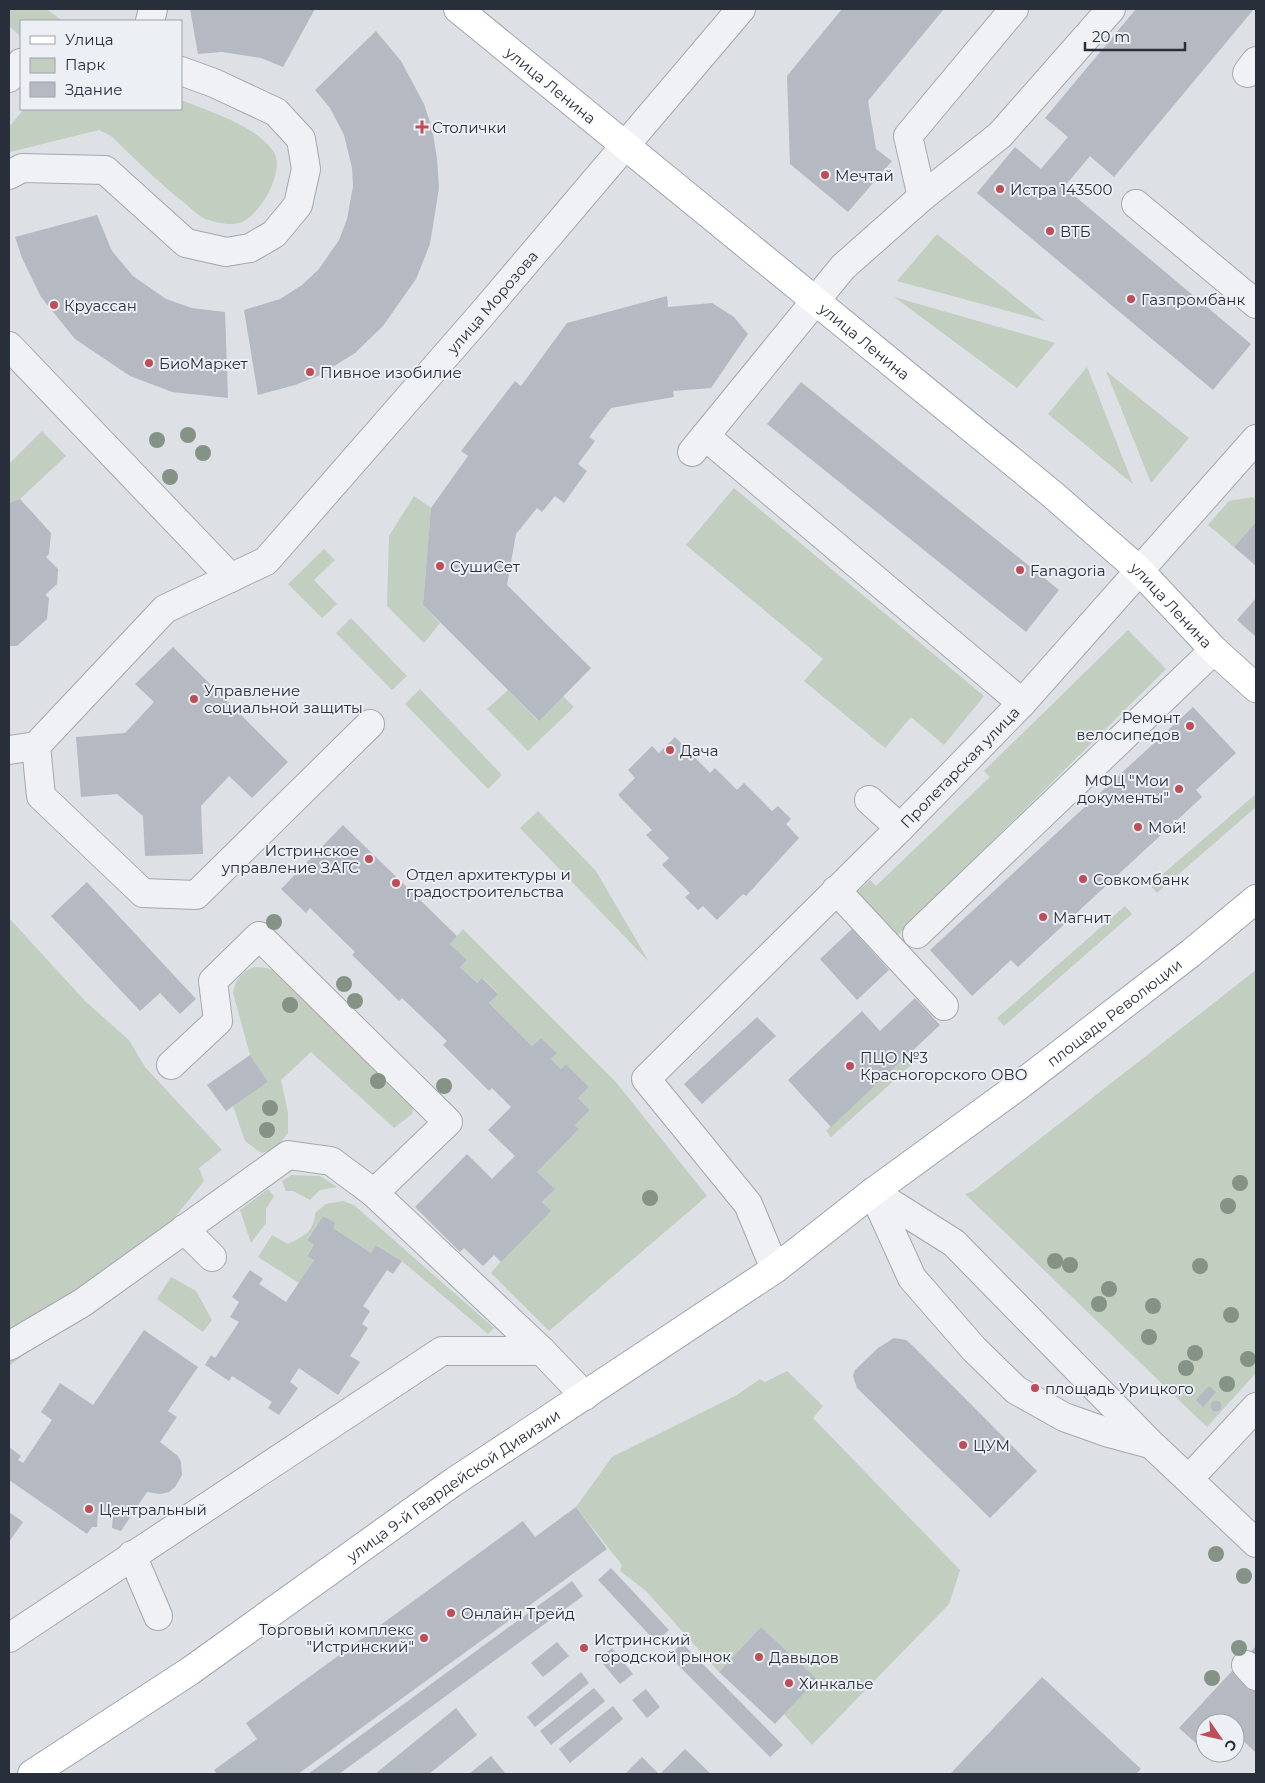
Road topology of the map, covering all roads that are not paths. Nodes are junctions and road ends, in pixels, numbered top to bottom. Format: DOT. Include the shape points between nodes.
graph roads {
  1 [pos="458,9"];
  2 [pos="741,9"];
  3 [pos="1014,9"];
  4 [pos="1111,9"];
  5 [pos="9,47"];
  6 [pos="20,57"];
  7 [pos="20,64"];
  8 [pos="182,71"];
  9 [pos="9,78"];
  10 [pos="625,144"];
  11 [pos="9,174"];
  12 [pos="922,197"];
  13 [pos="1136,204"];
  14 [pos="816,300"];
  15 [pos="1256,304"];
  16 [pos="9,346"];
  17 [pos="1252,454"];
  18 [pos="1139,570"];
  19 [pos="231,578"];
  20 [pos="1214,650"];
  21 [pos="1256,688"];
  22 [pos="1022,703"];
  23 [pos="370,724"];
  24 [pos="36,746"];
  25 [pos="9,750"];
  26 [pos="869,800"];
  27 [pos="900,828"];
  28 [pos="836,890"];
  29 [pos="1256,899"];
  30 [pos="918,934"];
  31 [pos="944,1006"];
  32 [pos="171,1065"];
  33 [pos="873,1192"];
  34 [pos="374,1193"];
  35 [pos="184,1229"];
  36 [pos="212,1257"];
  37 [pos="775,1270"];
  38 [pos="9,1346"];
  39 [pos="542,1351"];
  40 [pos="585,1396"];
  41 [pos="1256,1407"];
  42 [pos="1151,1444"];
  43 [pos="1195,1473"];
  44 [pos="1256,1543"];
  45 [pos="132,1555"];
  46 [pos="158,1616"];
  47 [pos="9,1638"];
  48 [pos="32,1774"];
  1 -- 10 [label="main road, улица Ленина"];
  2 -- 10 [label="street, улица Морозова"];
  3 -- 12 [label="street" via="908,136"];
  4 -- 12 [label="street" via="1000,135"];
  5 -- 6 [label="street"];
  7 -- 9 [label="street"];
  8 -- 11 [label="street" via="276,112 301,138 306,169 298,205 274,234 250,248 226,252 186,243 105,170 22,168"];
  10 -- 14 [label="main road, улица Ленина"];
  10 -- 19 [label="street, улица Морозова" via="482,314 266,561"];
  12 -- 14 [label="street" via="843,267"];
  13 -- 15 [label="street"];
  14 -- 18 [label="main road, улица Ленина" via="1052,494"];
  14 -- 22 [label="street" via="699,444"];
  16 -- 19 [label="street"];
  17 -- 18 [label="street, Пролетарская улица"];
  18 -- 20 [label="main road, улица Ленина"];
  18 -- 22 [label="street, Пролетарская улица"];
  19 -- 24 [label="street, улица Морозова" via="165,609"];
  20 -- 21 [label="main road, улица Ленина"];
  20 -- 30 [label="street"];
  22 -- 27 [label="street, Пролетарская улица"];
  23 -- 24 [label="street" via="196,895 143,894 41,796"];
  24 -- 25 [label="street"];
  26 -- 27 [label="street"];
  27 -- 28 [label="street, Пролетарская улица"];
  28 -- 31 [label="street"];
  28 -- 37 [label="street, Пролетарская улица" via="646,1079 748,1204"];
  29 -- 33 [label="main road, площадь Революции" via="1021,1084"];
  32 -- 34 [label="street" via="218,1021 213,981 259,936 448,1122"];
  33 -- 37 [label="main road, улица 9-й Гвардейской Дивизии"];
  33 -- 42 [label="street" via="954,1243"];
  33 -- 42 [label="street" via="912,1278 974,1349 1016,1390 1064,1416"];
  34 -- 35 [label="street" via="331,1161 288,1155"];
  34 -- 39 [label="street"];
  35 -- 36 [label="street"];
  35 -- 38 [label="street" via="82,1303"];
  37 -- 40 [label="main road, улица 9-й Гвардейской Дивизии"];
  39 -- 40 [label="street"];
  39 -- 45 [label="street" via="442,1351"];
  40 -- 48 [label="main road, улица 9-й Гвардейской Дивизии" via="452,1484 190,1671"];
  41 -- 43 [label="street"];
  42 -- 43 [label="street"];
  43 -- 44 [label="street"];
  45 -- 46 [label="street"];
  45 -- 47 [label="street"];
}
